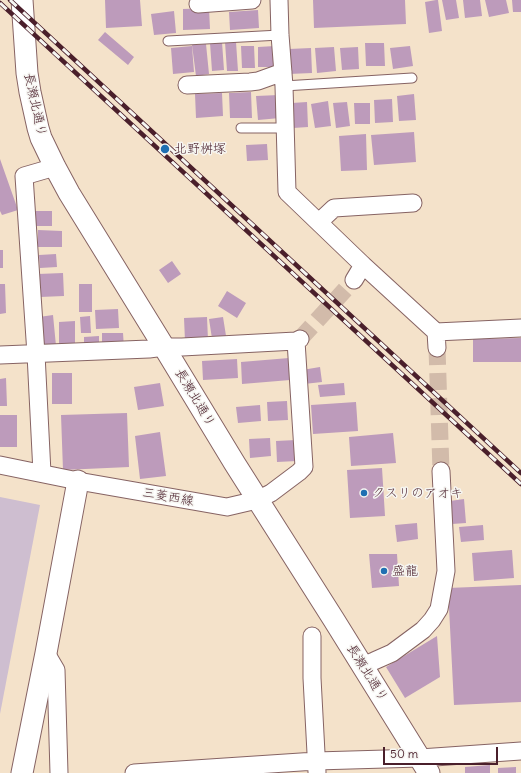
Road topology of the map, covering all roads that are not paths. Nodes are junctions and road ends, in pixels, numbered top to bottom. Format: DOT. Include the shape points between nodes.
graph roads {
  1 [pos="22,0"];
  2 [pos="252,0"];
  3 [pos="279,0"];
  4 [pos="198,4"];
  5 [pos="280,35"];
  6 [pos="168,41"];
  7 [pos="412,78"];
  8 [pos="284,79"];
  9 [pos="187,85"];
  10 [pos="241,128"];
  11 [pos="285,128"];
  12 [pos="55,168"];
  13 [pos="413,203"];
  14 [pos="319,222"];
  15 [pos="363,265"];
  16 [pos="354,280"];
  17 [pos="521,328"];
  18 [pos="436,332"];
  19 [pos="164,347"];
  20 [pos="438,348"];
  21 [pos="36,354"];
  22 [pos="0,355"];
  23 [pos="0,465"];
  24 [pos="441,471"];
  25 [pos="42,474"];
  26 [pos="78,481"];
  27 [pos="257,500"];
  28 [pos="312,636"];
  29 [pos="46,653"];
  30 [pos="362,666"];
  31 [pos="521,751"];
  32 [pos="425,766"];
  33 [pos="317,767"];
  34 [pos="22,773"];
  35 [pos="59,773"];
  36 [pos="134,773"];
  1 -- 12 [label="street, 長瀬北通り" via="30,92 41,138"];
  2 -- 4 [label="street"];
  3 -- 5 [label="street"];
  5 -- 6 [label="lane"];
  5 -- 8 [label="street"];
  7 -- 8 [label="lane"];
  8 -- 9 [label="street"];
  8 -- 11 [label="street"];
  10 -- 11 [label="lane"];
  11 -- 14 [label="street" via="287,192"];
  12 -- 19 [label="street, 長瀬北通り"];
  12 -- 21 [label="street" via="24,176"];
  13 -- 14 [label="street" via="334,208"];
  14 -- 15 [label="street"];
  15 -- 16 [label="street"];
  15 -- 18 [label="street"];
  17 -- 18 [label="street"];
  18 -- 20 [label="street"];
  19 -- 21 [label="street"];
  19 -- 27 [label="street, 長瀬北通り"];
  19 -- 27 [label="street, 三菱西線" via="298,340 304,467 271,493"];
  21 -- 22 [label="street"];
  21 -- 25 [label="street"];
  23 -- 25 [label="street, 三菱西線"];
  24 -- 30 [label="street" via="446,571 438,608 423,630 392,653"];
  25 -- 26 [label="street, 三菱西線"];
  26 -- 27 [label="street, 三菱西線" via="227,507"];
  26 -- 29 [label="street"];
  27 -- 30 [label="street, 長瀬北通り"];
  28 -- 33 [label="street"];
  29 -- 34 [label="street"];
  29 -- 35 [label="street" via="56,670"];
  30 -- 32 [label="street, 長瀬北通り"];
  31 -- 32 [label="street"];
  32 -- 33 [label="street"];
  33 -- 36 [label="street"];
}
